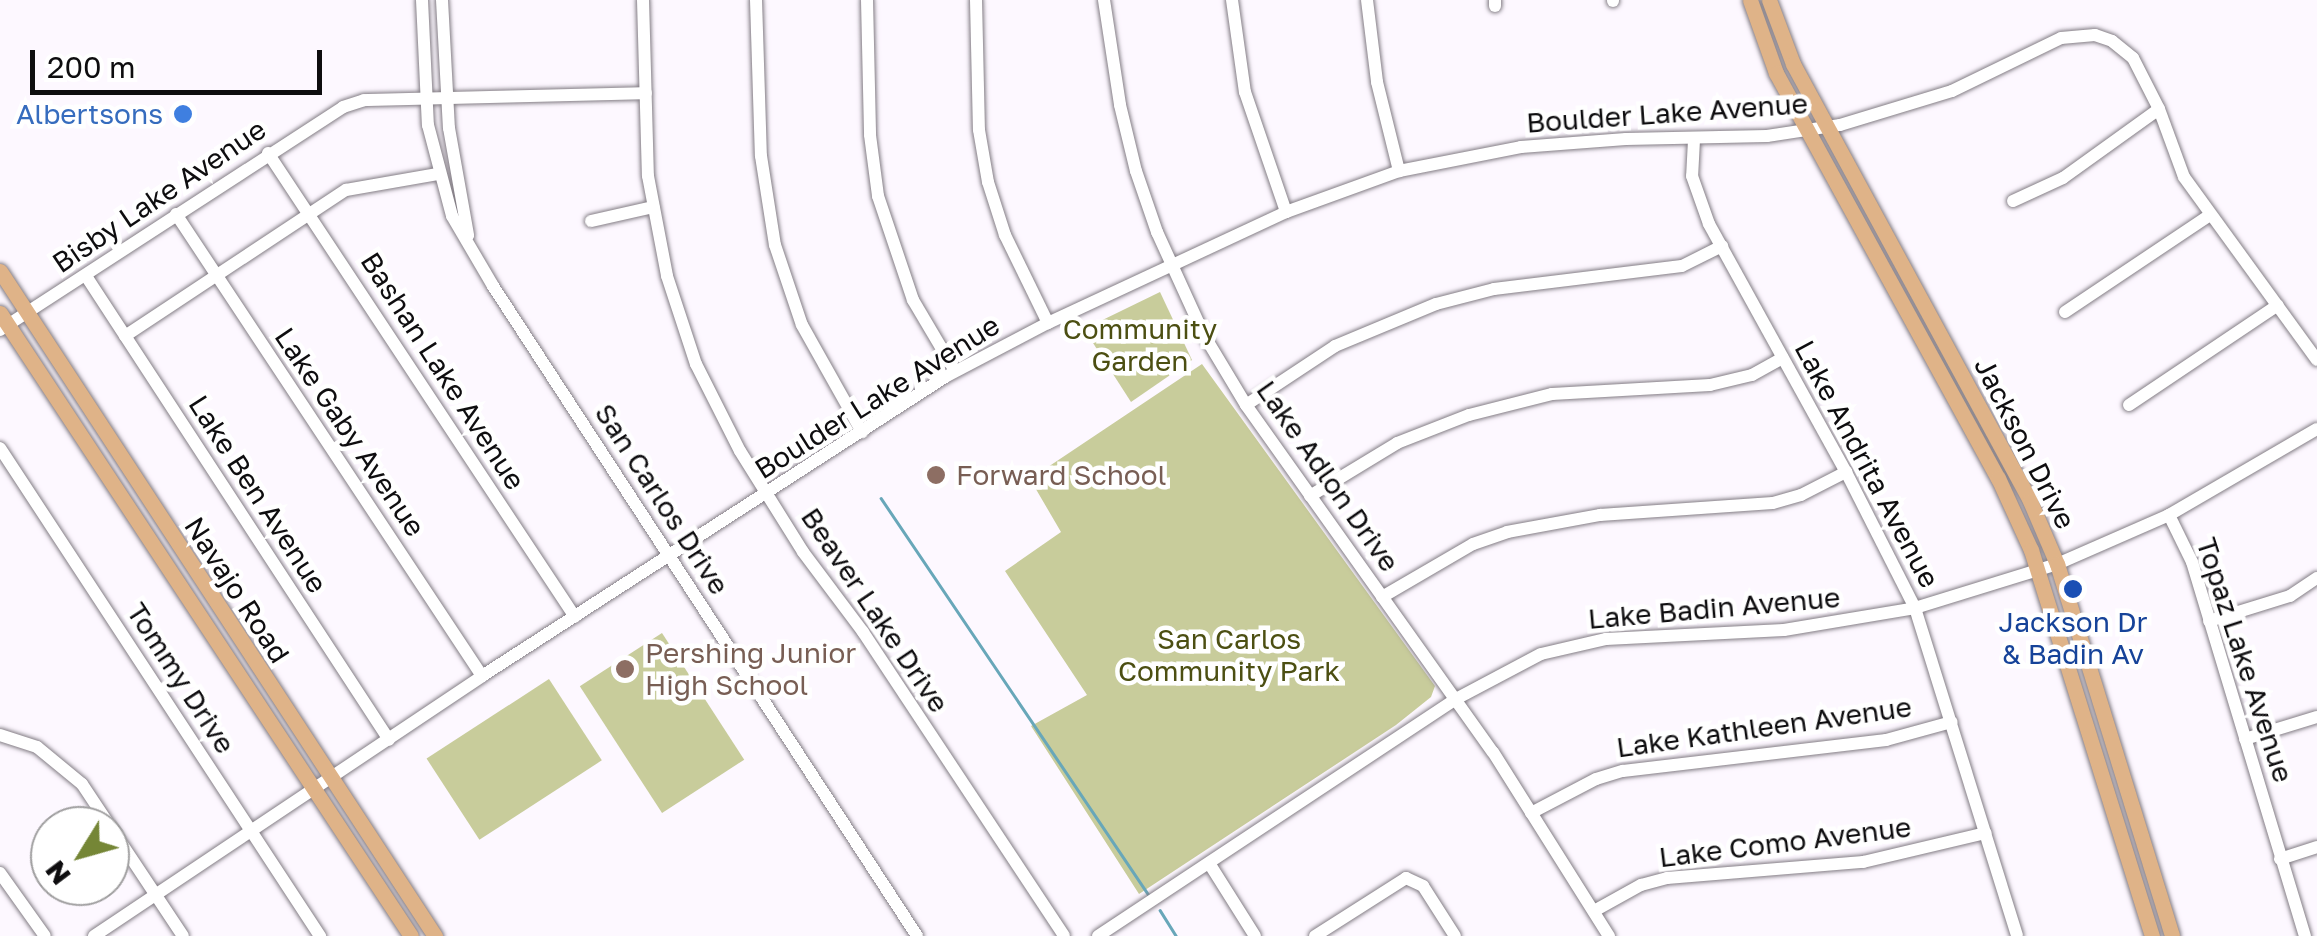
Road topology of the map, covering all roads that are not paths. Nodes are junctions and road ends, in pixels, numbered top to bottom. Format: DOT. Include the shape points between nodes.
graph roads {
  1 [pos="422,0"];
  2 [pos="442,0"];
  3 [pos="643,0"];
  4 [pos="756,0"];
  5 [pos="867,0"];
  6 [pos="976,0"];
  7 [pos="1104,0"];
  8 [pos="1232,0"];
  9 [pos="1367,0"];
  10 [pos="1750,0"];
  11 [pos="1769,0"];
  12 [pos="646,94"];
  13 [pos="445,97"];
  14 [pos="424,98"];
  15 [pos="2159,108"];
  16 [pos="1826,127"];
  17 [pos="1806,130"];
  18 [pos="1694,140"];
  19 [pos="268,153"];
  20 [pos="1399,172"];
  21 [pos="438,174"];
  22 [pos="2013,200"];
  23 [pos="653,207"];
  24 [pos="1286,212"];
  25 [pos="308,213"];
  26 [pos="176,214"];
  27 [pos="2210,216"];
  28 [pos="590,221"];
  29 [pos="468,238"];
  30 [pos="1722,246"];
  31 [pos="1172,267"];
  32 [pos="0,271"];
  33 [pos="86,276"];
  34 [pos="216,276"];
  35 [pos="2278,305"];
  36 [pos="2065,312"];
  37 [pos="28,313"];
  38 [pos="3,323"];
  39 [pos="1048,323"];
  40 [pos="125,336"];
  41 [pos="1783,358"];
  42 [pos="2317,360"];
  43 [pos="955,372"];
  44 [pos="2129,404"];
  45 [pos="1246,405"];
  46 [pos="2317,428"];
  47 [pos="862,432"];
  48 [pos="0,448"];
  49 [pos="1846,472"];
  50 [pos="767,494"];
  51 [pos="1310,496"];
  52 [pos="2169,515"];
  53 [pos="669,555"];
  54 [pos="2057,564"];
  55 [pos="2038,570"];
  56 [pos="2317,578"];
  57 [pos="1382,597"];
  58 [pos="1914,608"];
  59 [pos="575,617"];
  60 [pos="2209,622"];
  61 [pos="482,676"];
  62 [pos="1454,700"];
  63 [pos="2317,717"];
  64 [pos="1952,722"];
  65 [pos="0,735"];
  66 [pos="2244,739"];
  67 [pos="389,740"];
  68 [pos="331,780"];
  69 [pos="314,791"];
  70 [pos="1531,813"];
  71 [pos="254,833"];
  72 [pos="1986,833"];
  73 [pos="2317,847"];
  74 [pos="2280,858"];
  75 [pos="1209,863"];
  76 [pos="0,873"];
  77 [pos="156,896"];
  78 [pos="1594,911"];
  79 [pos="45,936"];
  80 [pos="94,936"];
  81 [pos="183,936"];
  82 [pos="320,936"];
  83 [pos="411,936"];
  84 [pos="434,936"];
  85 [pos="918,936"];
  86 [pos="1064,936"];
  87 [pos="1098,936"];
  88 [pos="1255,936"];
  89 [pos="1315,936"];
  90 [pos="1455,936"];
  91 [pos="1610,936"];
  92 [pos="2017,936"];
  93 [pos="2152,936"];
  94 [pos="2172,936"];
  95 [pos="2305,936"];
  1 -- 14 [label="street, San Carlos Drive"];
  2 -- 13 [label="street, San Carlos Drive"];
  3 -- 12 [label="street, Beaver Lake Drive"];
  4 -- 47 [label="street" via="761,156 775,246 802,325"];
  5 -- 43 [label="street" via="878,196 912,300"];
  6 -- 39 [label="street" via="979,130 988,182"];
  7 -- 31 [label="street, Lake Adlon Drive" via="1126,136"];
  8 -- 24 [label="street" via="1246,92"];
  9 -- 20 [label="street" via="1377,82"];
  10 -- 17 [label="main road, Jackson Drive" via="1776,73"];
  11 -- 16 [label="main road, Jackson Drive"];
  12 -- 13 [label="street, Bisby Lake Avenue"];
  12 -- 23 [label="street, Beaver Lake Drive"];
  13 -- 14 [label="street, Bisby Lake Avenue"];
  13 -- 29 [label="street, San Carlos Drive"];
  14 -- 19 [label="street, Bisby Lake Avenue" via="342,107"];
  14 -- 21 [label="street, San Carlos Drive"];
  15 -- 16 [label="street, Boulder Lake Avenue" via="2139,66 2120,46 2094,35 2061,38 1952,91"];
  15 -- 22 [label="street" via="2062,178"];
  15 -- 27 [label="street" via="2184,177"];
  16 -- 17 [label="street, Boulder Lake Avenue"];
  16 -- 54 [label="main road, Jackson Drive" via="2001,444"];
  17 -- 18 [label="street, Boulder Lake Avenue"];
  17 -- 55 [label="main road, Jackson Drive" via="1998,478"];
  18 -- 20 [label="street, Boulder Lake Avenue" via="1521,148"];
  18 -- 30 [label="street, Lake Andrita Avenue" via="1694,187"];
  19 -- 25 [label="street, Bashan Lake Avenue"];
  19 -- 26 [label="street, Bisby Lake Avenue"];
  20 -- 24 [label="street, Boulder Lake Avenue"];
  21 -- 25 [label="street" via="353,187"];
  21 -- 29 [label="street, San Carlos Drive" via="452,216"];
  23 -- 28 [label="street"];
  23 -- 50 [label="street, Beaver Lake Drive" via="696,364"];
  24 -- 31 [label="street, Boulder Lake Avenue"];
  25 -- 34 [label="street"];
  25 -- 59 [label="street, Bashan Lake Avenue"];
  26 -- 33 [label="street, Bisby Lake Avenue"];
  26 -- 34 [label="street, Lake Gaby Avenue"];
  27 -- 35 [label="street"];
  27 -- 36 [label="street"];
  29 -- 53 [label="street, San Carlos Drive"];
  30 -- 41 [label="street, Lake Andrita Avenue"];
  30 -- 45 [label="street" via="1682,266 1494,288 1436,304 1335,346"];
  31 -- 39 [label="street, Boulder Lake Avenue"];
  31 -- 45 [label="street, Lake Adlon Drive"];
  32 -- 37 [label="main road, Navajo Road"];
  33 -- 37 [label="street, Bisby Lake Avenue"];
  33 -- 40 [label="street, Lake Ben Avenue"];
  34 -- 40 [label="street"];
  34 -- 61 [label="street, Lake Gaby Avenue"];
  35 -- 42 [label="street"];
  35 -- 44 [label="street"];
  37 -- 38 [label="street, Bisby Lake Avenue"];
  37 -- 68 [label="main road, Navajo Road"];
  38 -- 69 [label="main road, Navajo Road"];
  39 -- 43 [label="street, Boulder Lake Avenue"];
  40 -- 67 [label="street, Lake Ben Avenue"];
  41 -- 49 [label="street, Lake Andrita Avenue"];
  41 -- 51 [label="street" via="1752,375 1710,385 1552,394 1469,415 1396,444"];
  43 -- 47 [label="street, Boulder Lake Avenue"];
  45 -- 51 [label="street, Lake Adlon Drive"];
  46 -- 52 [label="street, Lake Badin Avenue"];
  47 -- 50 [label="street, Boulder Lake Avenue"];
  48 -- 71 [label="street, Tommy Drive"];
  49 -- 57 [label="street" via="1773,503 1600,515 1507,532 1472,544"];
  49 -- 58 [label="street, Lake Andrita Avenue"];
  50 -- 53 [label="street, Boulder Lake Avenue"];
  50 -- 86 [label="street, Beaver Lake Drive"];
  51 -- 57 [label="street, Lake Adlon Drive"];
  52 -- 54 [label="street, Lake Badin Avenue"];
  52 -- 60 [label="street, Topaz Lake Avenue" via="2192,562"];
  53 -- 59 [label="street, Boulder Lake Avenue"];
  53 -- 85 [label="street, San Carlos Drive"];
  54 -- 55 [label="street, Lake Badin Avenue"];
  54 -- 94 [label="main road, Jackson Drive"];
  55 -- 58 [label="street, Lake Badin Avenue"];
  55 -- 93 [label="main road, Jackson Drive"];
  56 -- 60 [label="street" via="2290,596"];
  57 -- 62 [label="street, Lake Adlon Drive"];
  58 -- 62 [label="street, Lake Badin Avenue" via="1784,630 1606,639 1541,654"];
  58 -- 64 [label="street, Lake Andrita Avenue"];
  59 -- 61 [label="street, Boulder Lake Avenue"];
  60 -- 66 [label="street, Topaz Lake Avenue"];
  61 -- 67 [label="street, Boulder Lake Avenue"];
  62 -- 70 [label="street, Lake Adlon Drive"];
  62 -- 75 [label="street, Lake Badin Avenue"];
  63 -- 66 [label="street"];
  64 -- 70 [label="street, Lake Kathleen Avenue" via="1886,740 1623,771"];
  64 -- 72 [label="street, Lake Andrita Avenue"];
  65 -- 77 [label="street" via="37,747 73,774"];
  66 -- 74 [label="street, Topaz Lake Avenue"];
  67 -- 68 [label="street, Boulder Lake Avenue"];
  68 -- 69 [label="street, Boulder Lake Avenue"];
  68 -- 84 [label="main road, Navajo Road"];
  69 -- 71 [label="street, Boulder Lake Avenue"];
  69 -- 83 [label="main road, Navajo Road"];
  70 -- 78 [label="street, Lake Adlon Drive"];
  71 -- 77 [label="street, Boulder Lake Avenue"];
  71 -- 82 [label="street, Tommy Drive"];
  72 -- 78 [label="street, Lake Como Avenue" via="1863,862 1667,878"];
  72 -- 92 [label="street, Lake Andrita Avenue"];
  73 -- 74 [label="street"];
  74 -- 95 [label="street, Topaz Lake Avenue"];
  75 -- 87 [label="street, Lake Badin Avenue"];
  75 -- 88 [label="street"];
  76 -- 79 [label="street"];
  77 -- 80 [label="street, Boulder Lake Avenue"];
  77 -- 81 [label="street"];
  78 -- 91 [label="street, Lake Adlon Drive"];
  89 -- 90 [label="street" via="1406,878 1423,886"];
}
